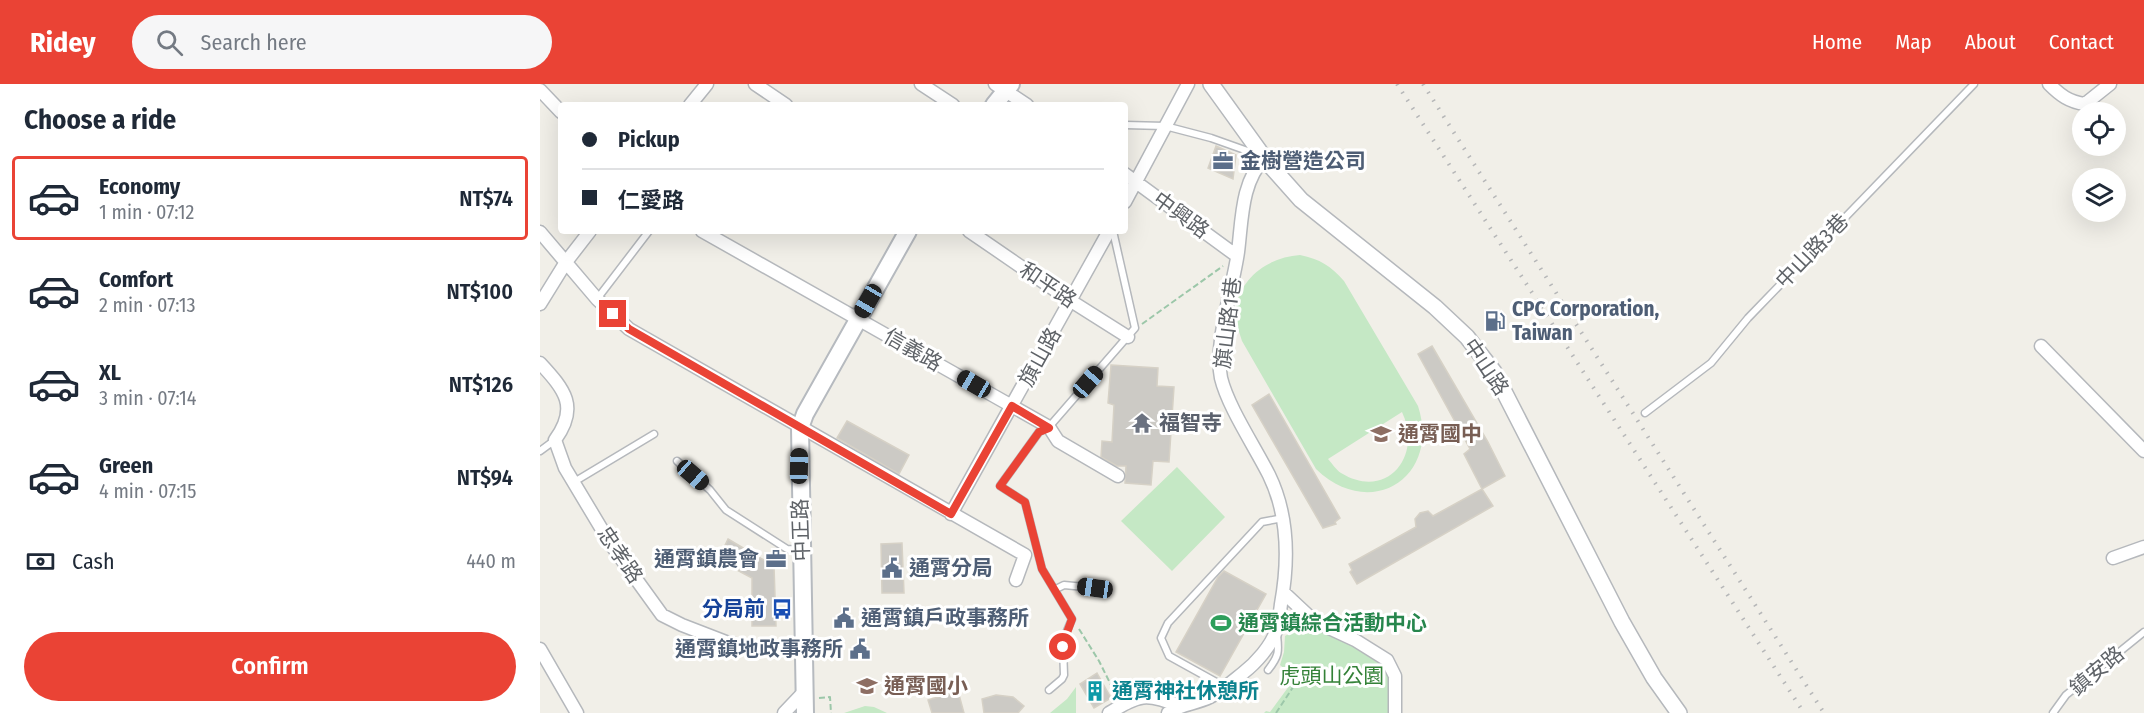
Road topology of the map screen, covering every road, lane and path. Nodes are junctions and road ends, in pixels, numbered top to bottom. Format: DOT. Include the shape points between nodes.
graph roads {
  1 [pos="707,84"];
  2 [pos="755,84"];
  3 [pos="921,84"];
  4 [pos="1188,84"];
  5 [pos="1211,84"];
  6 [pos="1974,84"];
  7 [pos="2049,84"];
  8 [pos="2110,84"];
  9 [pos="1004,86"];
  10 [pos="540,90"];
  11 [pos="692,102"];
  12 [pos="782,102"];
  13 [pos="949,102"];
  14 [pos="996,102"];
  15 [pos="1023,102"];
  16 [pos="558,109"];
  17 [pos="1128,125"];
  18 [pos="1165,126"];
  19 [pos="1265,158"];
  20 [pos="1128,176"];
  21 [pos="1136,182"];
  22 [pos="1128,197"];
  23 [pos="540,232"];
  24 [pos="588,234"];
  25 [pos="647,234"];
  26 [pos="707,234"];
  27 [pos="906,234"];
  28 [pos="973,234"];
  29 [pos="1109,234"];
  30 [pos="1112,234"];
  31 [pos="1237,256"];
  32 [pos="566,262"];
  33 [pos="597,299"];
  34 [pos="1071,301"];
  35 [pos="540,304"];
  36 [pos="858,319"];
  37 [pos="1131,333"];
  38 [pos="2041,346"];
  39 [pos="540,363"];
  40 [pos="1012,406"];
  41 [pos="1645,413"];
  42 [pos="800,428"];
  43 [pos="1049,428"];
  44 [pos="654,434"];
  45 [pos="555,440"];
  46 [pos="540,451"];
  47 [pos="2144,451"];
  48 [pos="677,461"];
  49 [pos="1118,476"];
  50 [pos="574,482"];
  51 [pos="951,514"];
  52 [pos="1284,518"];
  53 [pos="2144,547"];
  54 [pos="802,550"];
  55 [pos="2113,558"];
  56 [pos="1016,580"];
  57 [pos="1095,588"];
  58 [pos="1056,590"];
  59 [pos="1283,592"];
  60 [pos="1072,619"];
  61 [pos="1276,631"];
  62 [pos="2144,632"];
  63 [pos="540,649"];
  64 [pos="804,651"];
  65 [pos="1268,670"];
  66 [pos="1299,678"];
  67 [pos="1216,682"];
  68 [pos="1049,690"];
  69 [pos="1114,691"];
  70 [pos="804,692"];
  71 [pos="1212,696"];
  72 [pos="830,697"];
  73 [pos="1173,709"];
  74 [pos="577,713"];
  75 [pos="784,713"];
  76 [pos="805,713"];
  77 [pos="831,713"];
  78 [pos="1108,713"];
  79 [pos="1192,713"];
  80 [pos="1276,713"];
  81 [pos="1395,713"];
  82 [pos="1679,713"];
  83 [pos="2052,713"];
  1 -- 11 [label="street"];
  2 -- 12 [label="street"];
  3 -- 13 [label="street"];
  4 -- 18 [label="street"];
  5 -- 19 [label="street, 中山路"];
  6 -- 41 [label="lane, 中山路3巷" via="1748,318 1711,363"];
  7 -- 8 [label="street" via="2073,103 2085,104"];
  9 -- 14 [label="main road"];
  9 -- 15 [label="street"];
  10 -- 16 [label="street"];
  17 -- 18 [label="lane"];
  18 -- 19 [label="lane"];
  18 -- 21 [label="street"];
  19 -- 31 [label="street, 旗山路1巷" via="1255,167 1247,189"];
  19 -- 82 [label="street, 中山路" via="1301,200 1435,307 1467,337 1494,372 1622,622"];
  20 -- 21 [label="street, 中興路"];
  21 -- 22 [label="street"];
  21 -- 31 [label="street, 中興路"];
  23 -- 32 [label="street"];
  24 -- 32 [label="street"];
  25 -- 33 [label="lane"];
  26 -- 36 [label="street, 信義路"];
  27 -- 36 [label="main road, 中正路"];
  28 -- 34 [label="street, 和平路"];
  29 -- 34 [label="street, 旗山路"];
  30 -- 37 [label="lane"];
  31 -- 37 [label="path"];
  31 -- 52 [label="street, 旗山路1巷" via="1220,356 1221,376 1276,491"];
  32 -- 33 [label="street"];
  32 -- 35 [label="street"];
  33 -- 42 [label="street" via="629,329"];
  34 -- 37 [label="street, 和平路"];
  34 -- 40 [label="street, 旗山路"];
  36 -- 40 [label="street, 信義路"];
  36 -- 42 [label="main road, 中正路"];
  37 -- 43 [label="lane"];
  38 -- 47 [label="street"];
  39 -- 45 [label="street" via="563,390 569,410"];
  40 -- 43 [label="street, 信義路"];
  40 -- 51 [label="street, 旗山路"];
  42 -- 51 [label="street"];
  42 -- 54 [label="main road, 中正路"];
  43 -- 49 [label="street, 信義路" via="1058,441"];
  43 -- 58 [label="lane" via="1039,432 1000,486 1025,502 1042,569"];
  44 -- 50 [label="lane"];
  45 -- 46 [label="lane"];
  45 -- 50 [label="street, 忠孝路"];
  48 -- 54 [label="lane" via="726,510 787,549"];
  50 -- 64 [label="street, 忠孝路" via="610,543 662,615 726,642 754,649"];
  51 -- 56 [label="street" via="1025,555"];
  52 -- 59 [label="street, 旗山路1巷" via="1287,547"];
  52 -- 67 [label="lane" via="1262,522 1168,623 1161,638 1170,656"];
  53 -- 55 [label="street"];
  54 -- 64 [label="main road, 中正路"];
  57 -- 58 [label="lane" via="1064,585"];
  58 -- 60 [label="lane"];
  59 -- 61 [label="street, 旗山路1巷"];
  59 -- 81 [label="street" via="1314,621 1387,660 1395,676"];
  60 -- 68 [label="lane" via="1063,647 1064,675"];
  60 -- 69 [label="path"];
  61 -- 65 [label="lane" via="1279,651"];
  61 -- 71 [label="street, 旗山路1巷" via="1245,672"];
  62 -- 83 [label="lane, 鎮安路" via="2066,695"];
  63 -- 74 [label="street"];
  64 -- 70 [label="main road, 中正路"];
  66 -- 80 [label="path"];
  70 -- 75 [label="street"];
  70 -- 76 [label="main road, 中正路"];
  71 -- 73 [label="street, 旗山路1巷"];
  71 -- 79 [label="street"];
  72 -- 77 [label="path"];
  73 -- 78 [label="street" via="1163,699 1144,696"];
}
